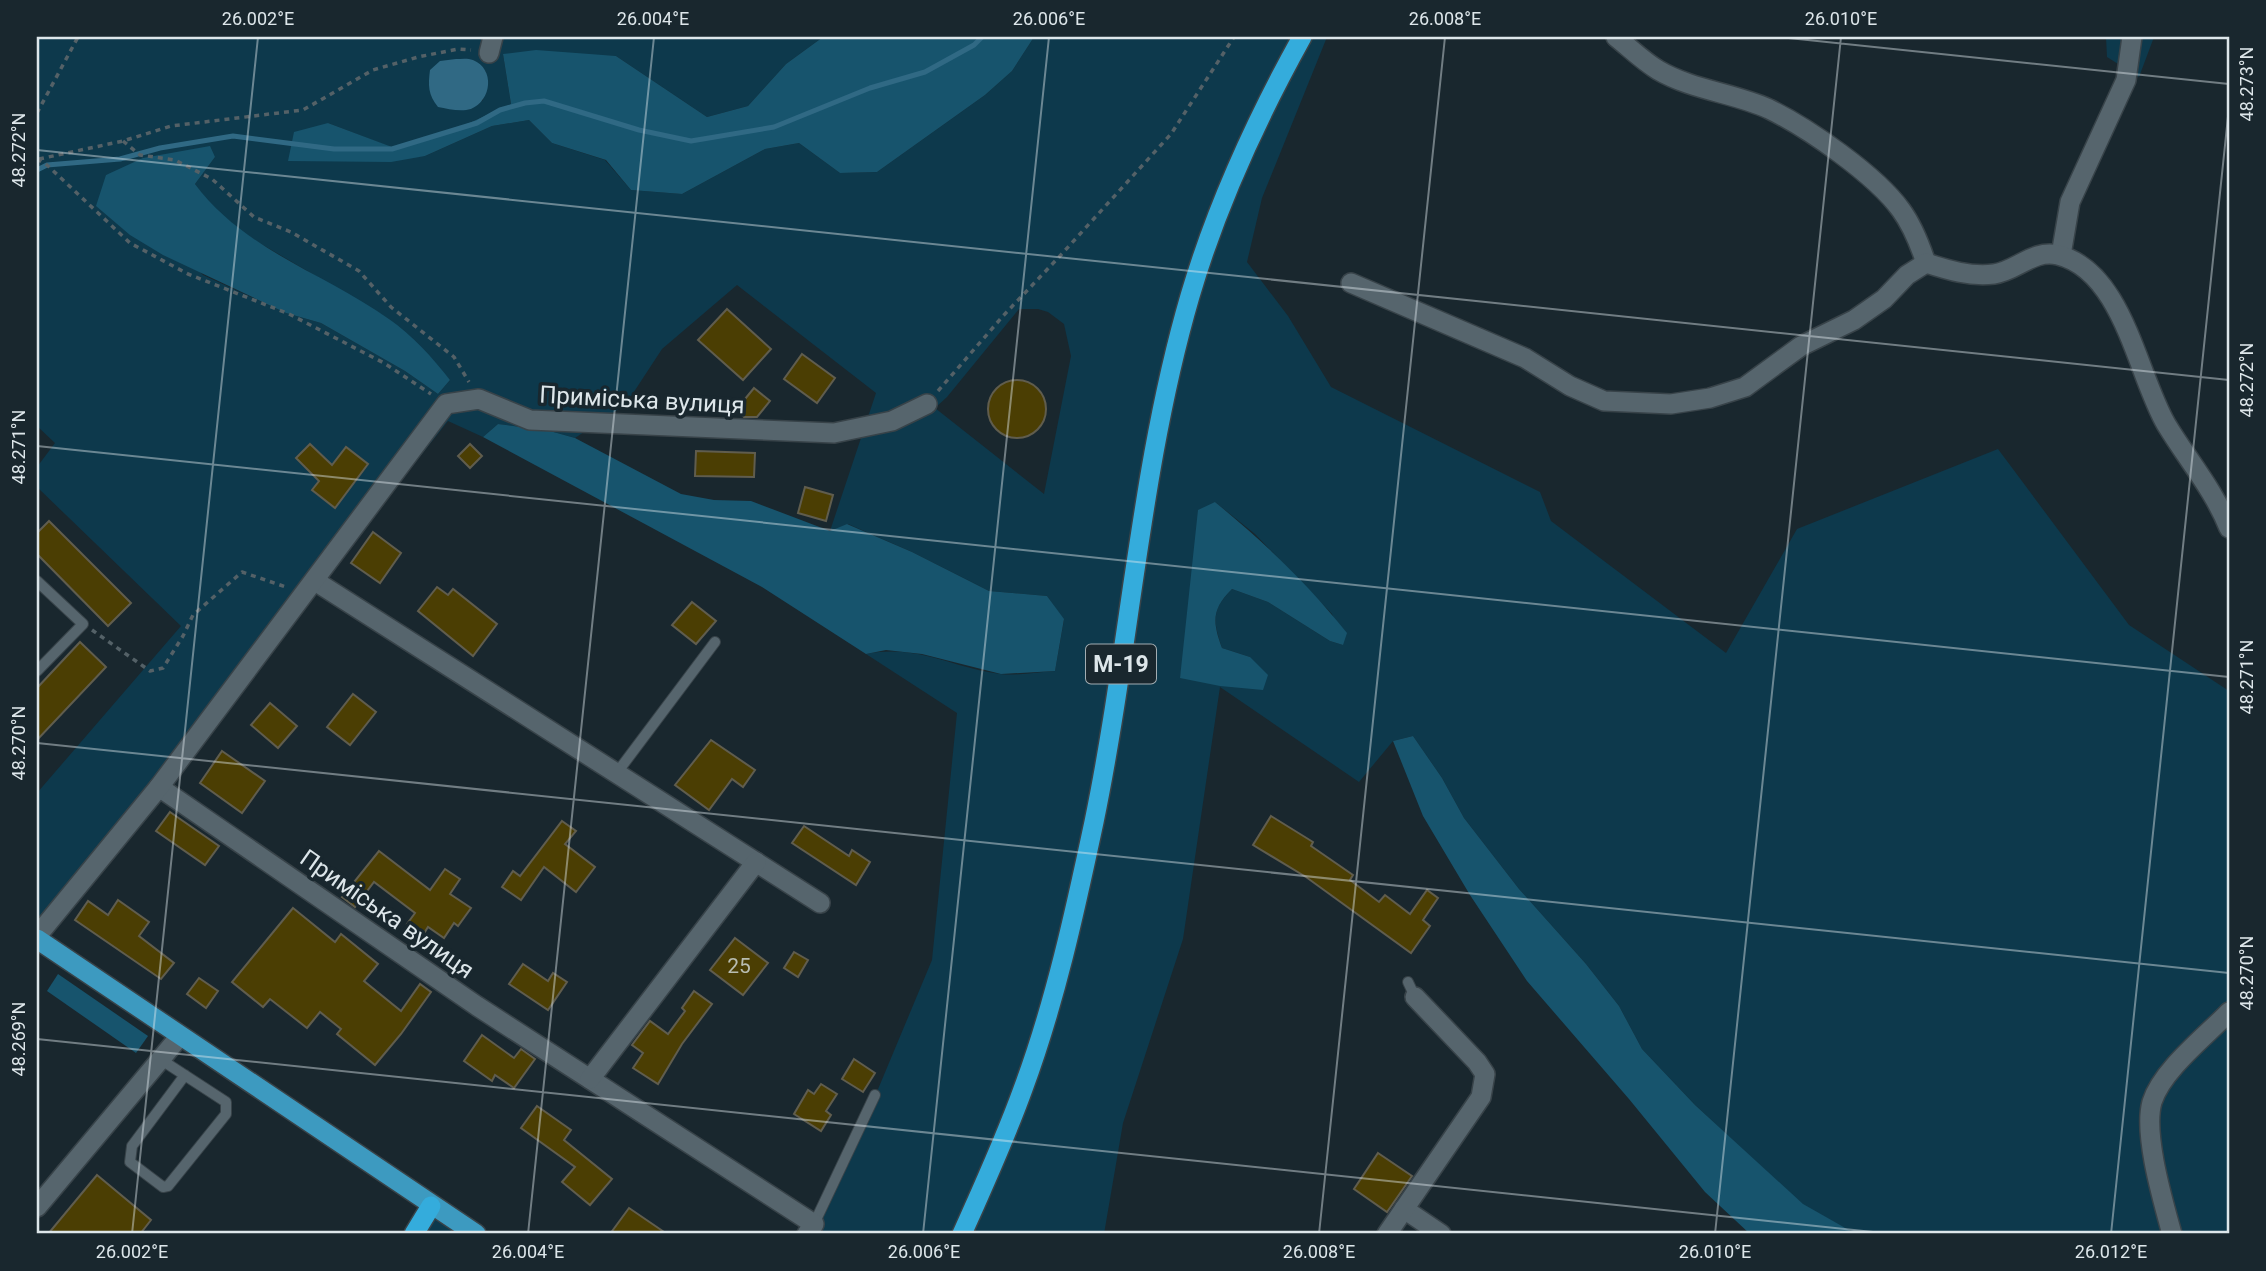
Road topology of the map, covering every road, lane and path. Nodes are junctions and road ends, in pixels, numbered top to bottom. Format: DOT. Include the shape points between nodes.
graph roads {
  1 [pos="78,37"];
  2 [pos="1234,37"];
  3 [pos="1302,37"];
  4 [pos="1616,37"];
  5 [pos="2132,37"];
  6 [pos="491,45"];
  7 [pos="37,113"];
  8 [pos="123,141"];
  9 [pos="37,159"];
  10 [pos="2061,255"];
  11 [pos="1926,263"];
  12 [pos="1351,282"];
  13 [pos="479,399"];
  14 [pos="446,404"];
  15 [pos="927,404"];
  16 [pos="2229,528"];
  17 [pos="37,581"];
  18 [pos="310,587"];
  19 [pos="83,624"];
  20 [pos="715,642"];
  21 [pos="37,671"];
  22 [pos="615,774"];
  23 [pos="159,787"];
  24 [pos="756,862"];
  25 [pos="820,904"];
  26 [pos="37,938"];
  27 [pos="1411,990"];
  28 [pos="2229,1012"];
  29 [pos="180,1036"];
  30 [pos="160,1059"];
  31 [pos="185,1075"];
  32 [pos="590,1079"];
  33 [pos="874,1095"];
  34 [pos="431,1206"];
  35 [pos="37,1207"];
  36 [pos="1404,1209"];
  37 [pos="811,1229"];
  38 [pos="414,1234"];
  39 [pos="476,1234"];
  40 [pos="962,1234"];
  41 [pos="1387,1234"];
  42 [pos="1441,1234"];
  43 [pos="2172,1234"];
  1 -- 7 [label="path"];
  2 -- 15 [label="path" via="1171,134"];
  3 -- 40 [label="highway, М-19" via="1236,166 1190,297 1153,470 1094,821 1060,970 1024,1088"];
  4 -- 11 [label="street" via="1659,71 1768,108 1845,158 1900,209"];
  5 -- 10 [label="street" via="2126,80 2070,202"];
  6 -- 8 [label="path" via="373,70 303,110 171,126"];
  8 -- 9 [label="path"];
  8 -- 13 [label="path" via="140,155 175,160 212,179 254,216 359,271 391,307 454,357"];
  9 -- 14 [label="path" via="130,243 188,274 289,314 384,363"];
  10 -- 11 [label="street" via="2045,253 1995,274 1968,274"];
  10 -- 16 [label="street" via="2100,282 2118,309 2165,422"];
  11 -- 12 [label="street" via="1854,320 1801,346 1745,387 1671,404 1604,401 1525,358"];
  13 -- 14 [label="street"];
  13 -- 15 [label="street, Приміська вулиця" via="530,420 834,433 892,421"];
  14 -- 18 [label="street"];
  17 -- 19 [label="lane"];
  18 -- 19 [label="path" via="242,572 192,615 163,668 149,671"];
  18 -- 22 [label="street"];
  18 -- 23 [label="street"];
  19 -- 21 [label="lane"];
  20 -- 22 [label="lane"];
  22 -- 24 [label="street"];
  23 -- 26 [label="street"];
  23 -- 32 [label="street, Приміська вулиця"];
  24 -- 25 [label="street"];
  24 -- 32 [label="street"];
  26 -- 29 [label="main road"];
  27 -- 36 [label="street" via="1485,1074 1481,1097"];
  28 -- 43 [label="street" via="2162,1083 2152,1102 2153,1151"];
  29 -- 30 [label="street"];
  29 -- 34 [label="main road"];
  30 -- 31 [label="lane"];
  30 -- 35 [label="street"];
  31 -- 31 [label="lane" via="130,1155 130,1162 163,1186 168,1186 226,1114 226,1102"];
  32 -- 37 [label="street, Приміська вулиця"];
  33 -- 37 [label="lane"];
  34 -- 38 [label="highway"];
  34 -- 39 [label="main road"];
  36 -- 41 [label="street"];
  36 -- 42 [label="street"];
}
